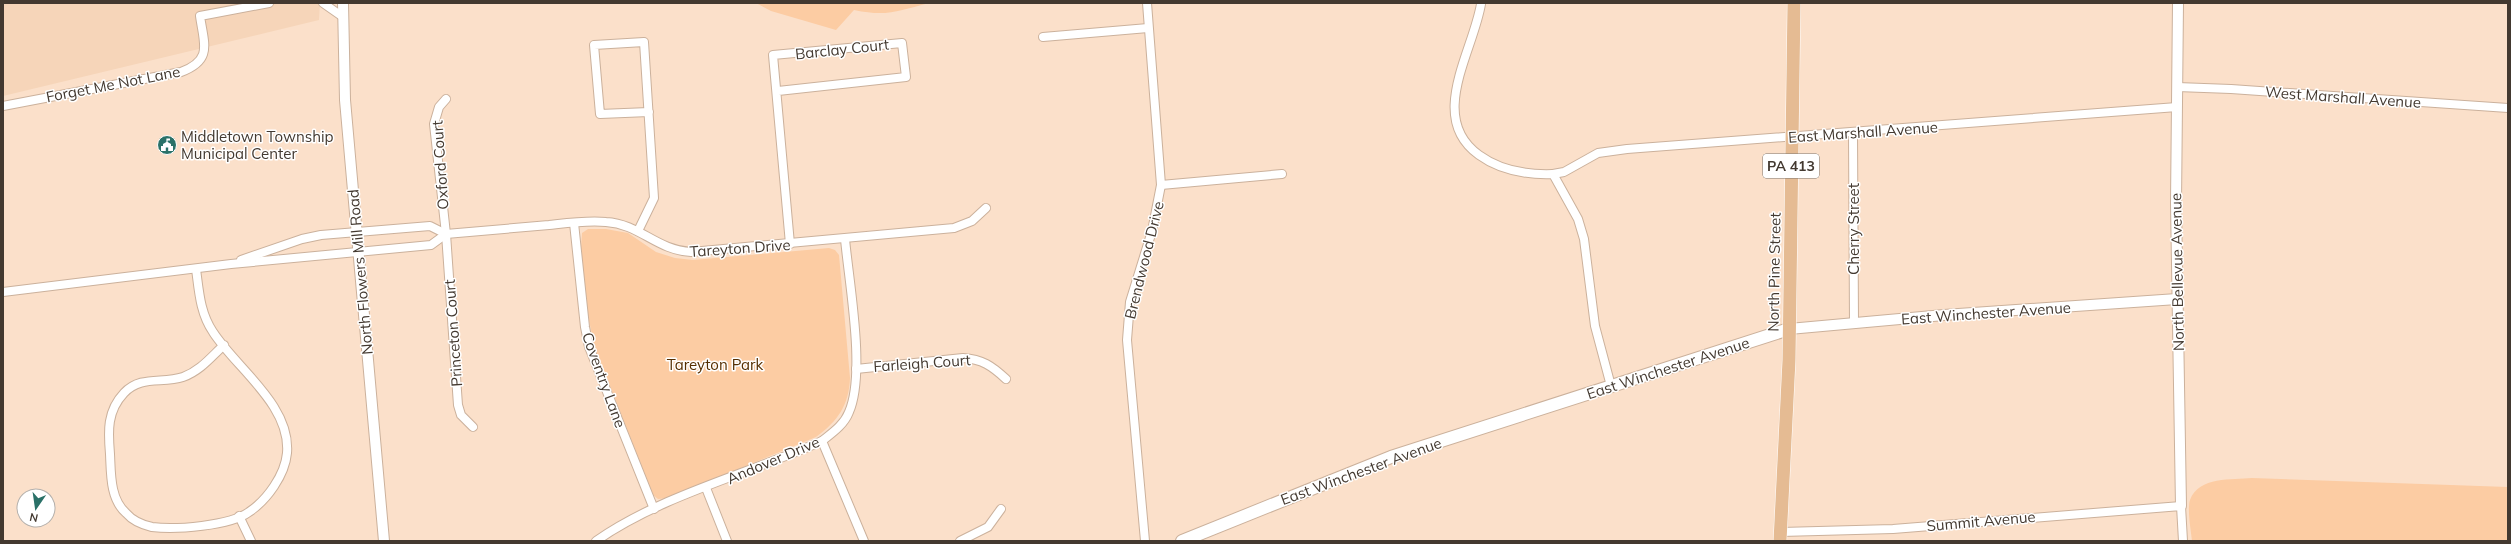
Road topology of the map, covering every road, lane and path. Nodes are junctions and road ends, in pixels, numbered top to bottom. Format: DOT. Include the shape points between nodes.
graph roads {
  1 [pos="269,3"];
  2 [pos="323,3"];
  3 [pos="343,3"];
  4 [pos="1146,3"];
  5 [pos="1794,3"];
  6 [pos="2178,3"];
  7 [pos="1481,4"];
  8 [pos="343,17"];
  9 [pos="1148,28"];
  10 [pos="1043,37"];
  11 [pos="2177,87"];
  12 [pos="778,91"];
  13 [pos="446,98"];
  14 [pos="3,106"];
  15 [pos="2177,107"];
  16 [pos="2508,108"];
  17 [pos="649,112"];
  18 [pos="1853,133"];
  19 [pos="1792,137"];
  20 [pos="1282,174"];
  21 [pos="1553,174"];
  22 [pos="1161,185"];
  23 [pos="986,208"];
  24 [pos="574,223"];
  25 [pos="638,231"];
  26 [pos="357,232"];
  27 [pos="446,234"];
  28 [pos="845,239"];
  29 [pos="790,244"];
  30 [pos="359,252"];
  31 [pos="231,264"];
  32 [pos="196,269"];
  33 [pos="3,292"];
  34 [pos="2177,298"];
  35 [pos="1854,324"];
  36 [pos="1789,329"];
  37 [pos="224,345"];
  38 [pos="856,369"];
  39 [pos="1006,379"];
  40 [pos="1611,386"];
  41 [pos="473,427"];
  42 [pos="822,440"];
  43 [pos="706,488"];
  44 [pos="2182,506"];
  45 [pos="1001,508"];
  46 [pos="654,509"];
  47 [pos="238,516"];
  48 [pos="1781,537"];
  49 [pos="251,541"];
  50 [pos="384,541"];
  51 [pos="596,541"];
  52 [pos="727,541"];
  53 [pos="864,541"];
  54 [pos="960,541"];
  55 [pos="1145,541"];
  56 [pos="1182,541"];
  57 [pos="2183,541"];
  1 -- 14 [label="street, Forget Me Not Lane" via="200,16 204,44 202,59 194,67 181,72"];
  2 -- 8 [label="street"];
  3 -- 8 [label="street, North Flowers Mill Road"];
  4 -- 9 [label="street, Brendwood Drive"];
  5 -- 19 [label="main road, North Pine Street / PA 413"];
  6 -- 11 [label="street, North Bellevue Avenue"];
  7 -- 21 [label="street" via="1478,24 1453,103 1457,131 1474,151 1502,168 1525,173"];
  8 -- 26 [label="street, North Flowers Mill Road" via="345,100"];
  9 -- 10 [label="street"];
  9 -- 22 [label="street, Brendwood Drive"];
  11 -- 15 [label="street, North Bellevue Avenue"];
  11 -- 16 [label="street, West Marshall Avenue"];
  12 -- 12 [label="street, Barclay Court" via="774,55 902,43 906,77"];
  12 -- 29 [label="street, Barclay Court"];
  13 -- 27 [label="street, Oxford Court" via="439,107 434,124"];
  15 -- 18 [label="street, East Marshall Avenue"];
  15 -- 34 [label="street, North Bellevue Avenue"];
  17 -- 17 [label="street" via="644,42 594,45 600,114"];
  17 -- 25 [label="street" via="654,198"];
  18 -- 19 [label="street, East Marshall Avenue"];
  18 -- 35 [label="street, Cherry Street"];
  19 -- 21 [label="street, East Marshall Avenue" via="1598,153 1564,172"];
  19 -- 36 [label="main road, North Pine Street / PA 413"];
  20 -- 22 [label="street"];
  21 -- 40 [label="street" via="1578,219 1584,239 1595,326"];
  22 -- 55 [label="street, Brendwood Drive" via="1152,231 1130,302 1126,340"];
  23 -- 28 [label="street, Tareyton Drive" via="972,221 954,228"];
  24 -- 25 [label="street, Tareyton Drive" via="606,221"];
  24 -- 27 [label="street, Tareyton Drive"];
  24 -- 46 [label="street, Coventry Lane" via="589,347"];
  25 -- 29 [label="street, Tareyton Drive" via="660,245 677,251"];
  26 -- 27 [label="street, Tareyton Drive" via="430,226"];
  26 -- 30 [label="street, North Flowers Mill Road"];
  26 -- 31 [label="street, Tareyton Drive" via="302,239"];
  27 -- 30 [label="street, Tareyton Drive" via="431,245"];
  27 -- 41 [label="street, Princeton Court" via="458,405 461,415"];
  28 -- 29 [label="street, Tareyton Drive"];
  28 -- 38 [label="street, Andover Drive"];
  30 -- 31 [label="street, Tareyton Drive"];
  30 -- 50 [label="street, North Flowers Mill Road"];
  31 -- 32 [label="street"];
  32 -- 33 [label="street"];
  32 -- 37 [label="street" via="202,309 213,332"];
  34 -- 35 [label="street, East Winchester Avenue"];
  34 -- 44 [label="street, North Bellevue Avenue"];
  35 -- 36 [label="street, East Winchester Avenue"];
  36 -- 40 [label="main road, East Winchester Avenue"];
  36 -- 48 [label="main road, North Pine Street / PA 413"];
  37 -- 47 [label="street" via="278,412 284,428 287,452 283,470 270,492 249,513"];
  37 -- 47 [label="street" via="197,371 181,378 148,380 134,384 123,394 112,410 108,429 111,479 114,492 125,513 138,522 151,526 182,527 226,521"];
  38 -- 39 [label="street, Farleigh Court" via="963,358 976,359 995,368"];
  38 -- 42 [label="street, Andover Drive" via="854,398 848,413 835,430"];
  40 -- 56 [label="main road, East Winchester Avenue" via="1391,457"];
  42 -- 43 [label="street, Andover Drive"];
  42 -- 53 [label="street"];
  43 -- 46 [label="street, Andover Drive"];
  43 -- 52 [label="street"];
  44 -- 48 [label="street, Summit Avenue"];
  44 -- 57 [label="street, North Bellevue Avenue"];
  45 -- 54 [label="street" via="988,527"];
  46 -- 51 [label="street, Andover Drive" via="615,528"];
  47 -- 49 [label="street"];
}
